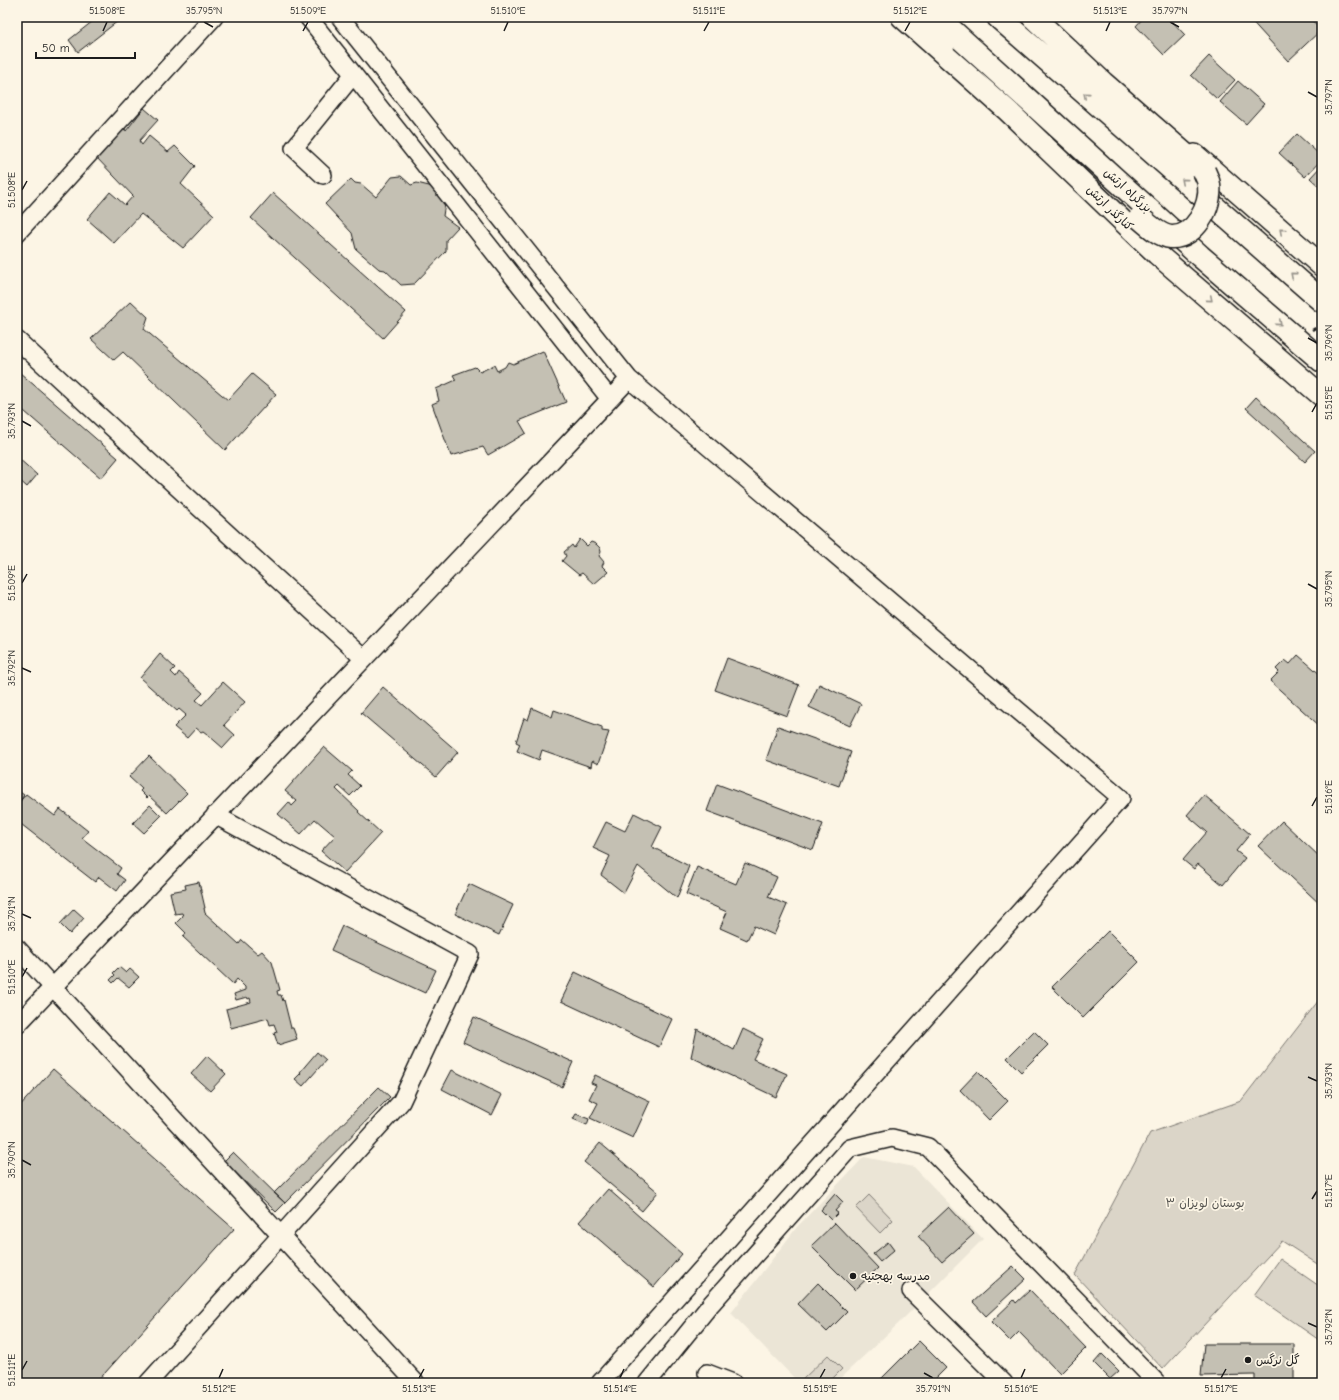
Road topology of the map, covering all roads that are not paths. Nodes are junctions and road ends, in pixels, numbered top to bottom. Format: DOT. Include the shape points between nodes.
graph roads {
  1 [pos="214,17"];
  2 [pos="308,17"];
  3 [pos="340,17"];
  4 [pos="902,17"];
  5 [pos="918,17"];
  6 [pos="937,17"];
  7 [pos="998,17"];
  8 [pos="1033,17"];
  9 [pos="1047,17"];
  10 [pos="353,75"];
  11 [pos="322,175"];
  12 [pos="17,234"];
  13 [pos="1157,254"];
  14 [pos="1322,266"];
  15 [pos="1320,298"];
  16 [pos="1260,306"];
  17 [pos="17,340"];
  18 [pos="1322,361"];
  19 [pos="629,379"];
  20 [pos="1322,396"];
  21 [pos="610,399"];
  22 [pos="363,658"];
  23 [pos="215,815"];
  24 [pos="17,948"];
  25 [pos="53,987"];
  26 [pos="17,1025"];
  27 [pos="280,1235"];
  28 [pos="911,1291"];
  29 [pos="707,1373"];
  30 [pos="148,1383"];
  31 [pos="416,1383"];
  32 [pos="600,1383"];
  33 [pos="647,1383"];
  34 [pos="733,1383"];
  35 [pos="1004,1383"];
  36 [pos="1157,1383"];
  1 -- 12 [label="street" via="156,91"];
  2 -- 10 [label="street"];
  3 -- 19 [label="street"];
  4 -- 13 [label="main road, کنارگذر ارتش" via="1008,111"];
  5 -- 8 [label="highway, bridge" via="1155,231 1170,237 1189,231 1203,215 1209,197 1209,184 1204,171 1103,83"];
  6 -- 16 [label="highway, بزرگراه ارتش" via="1200,256"];
  15 -- 7 [label="highway, one-way"];
  14 -- 9 [label="main road, one-way" via="1145,110"];
  10 -- 11 [label="street" via="294,148"];
  10 -- 21 [label="street"];
  13 -- 16 [label="main road" via="1225,285"];
  13 -- 20 [label="main road, کنارگذر ارتش, one-way"];
  16 -- 18 [label="highway, بزرگراه ارتش, one-way"];
  17 -- 22 [label="street"];
  19 -- 21 [label="street"];
  19 -- 32 [label="street" via="1121,798"];
  21 -- 22 [label="street"];
  22 -- 23 [label="street"];
  23 -- 25 [label="street"];
  23 -- 27 [label="street" via="470,954 401,1102"];
  24 -- 25 [label="street"];
  25 -- 26 [label="street"];
  25 -- 27 [label="street"];
  27 -- 30 [label="street"];
  27 -- 31 [label="street"];
  28 -- 35 [label="street"];
  29 -- 34 [label="street"];
  33 -- 36 [label="street" via="711,1304 850,1148 892,1138 928,1147"];
}
